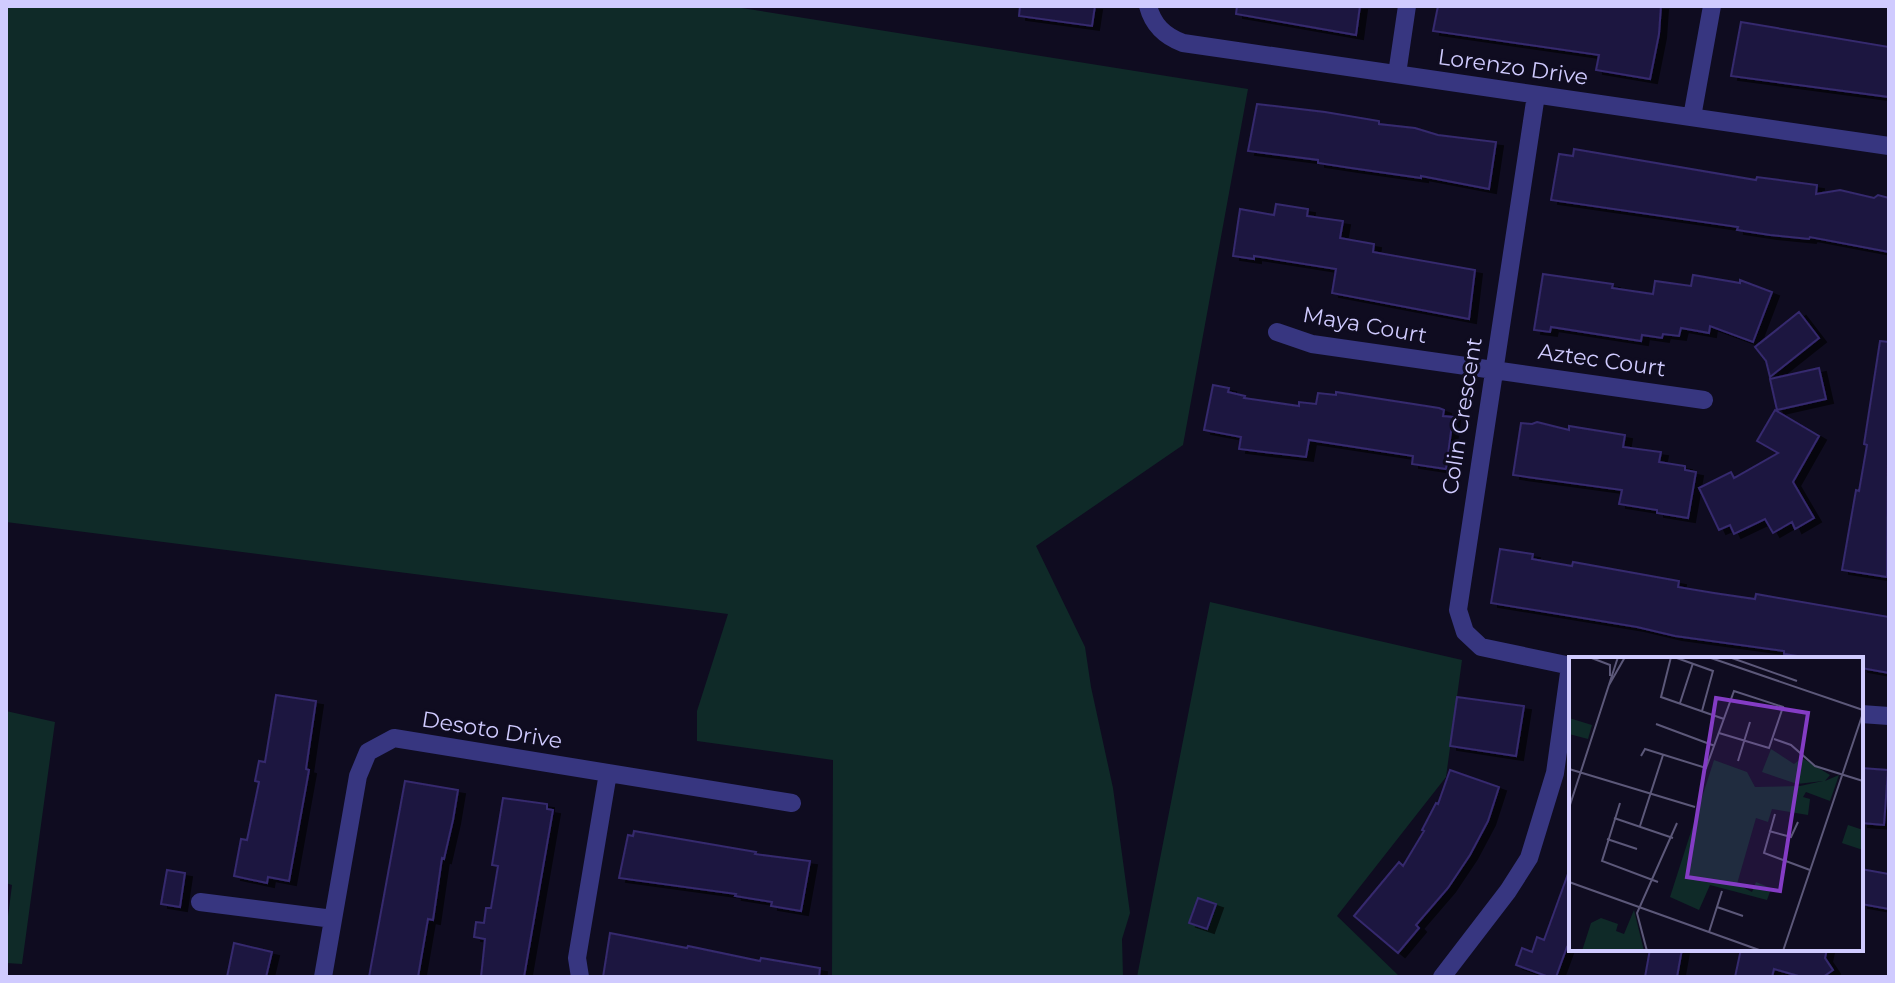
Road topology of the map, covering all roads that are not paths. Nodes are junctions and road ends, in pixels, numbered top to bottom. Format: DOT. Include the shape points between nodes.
graph roads {
  1 [pos="1148,6"];
  2 [pos="1407,6"];
  3 [pos="1712,6"];
  4 [pos="1397,74"];
  5 [pos="1536,95"];
  6 [pos="1692,117"];
  7 [pos="1889,146"];
  8 [pos="1277,332"];
  9 [pos="1494,369"];
  10 [pos="1704,400"];
  11 [pos="1569,666"];
  12 [pos="1569,673"];
  13 [pos="1863,714"];
  14 [pos="1889,716"];
  15 [pos="608,773"];
  16 [pos="792,803"];
  17 [pos="200,902"];
  18 [pos="333,919"];
  19 [pos="323,977"];
  20 [pos="580,977"];
  21 [pos="1442,977"];
  1 -- 4 [label="street, Lorenzo Drive" via="1160,30 1183,43"];
  2 -- 4 [label="street"];
  3 -- 6 [label="street"];
  4 -- 5 [label="street, Lorenzo Drive"];
  5 -- 6 [label="street, Lorenzo Drive"];
  5 -- 9 [label="street, Colin Crescent"];
  6 -- 7 [label="street, Lorenzo Drive"];
  8 -- 9 [label="street, Maya Court" via="1312,344"];
  9 -- 10 [label="street, Aztec Court"];
  9 -- 11 [label="street, Colin Crescent" via="1458,610 1465,632 1481,647"];
  12 -- 21 [label="street" via="1555,773 1529,858"];
  13 -- 14 [label="street"];
  15 -- 16 [label="street, Desoto Drive"];
  15 -- 18 [label="street, Desoto Drive" via="394,738 368,752 358,776"];
  15 -- 20 [label="street" via="577,958"];
  17 -- 18 [label="street"];
  18 -- 19 [label="street, Desoto Drive"];
}
